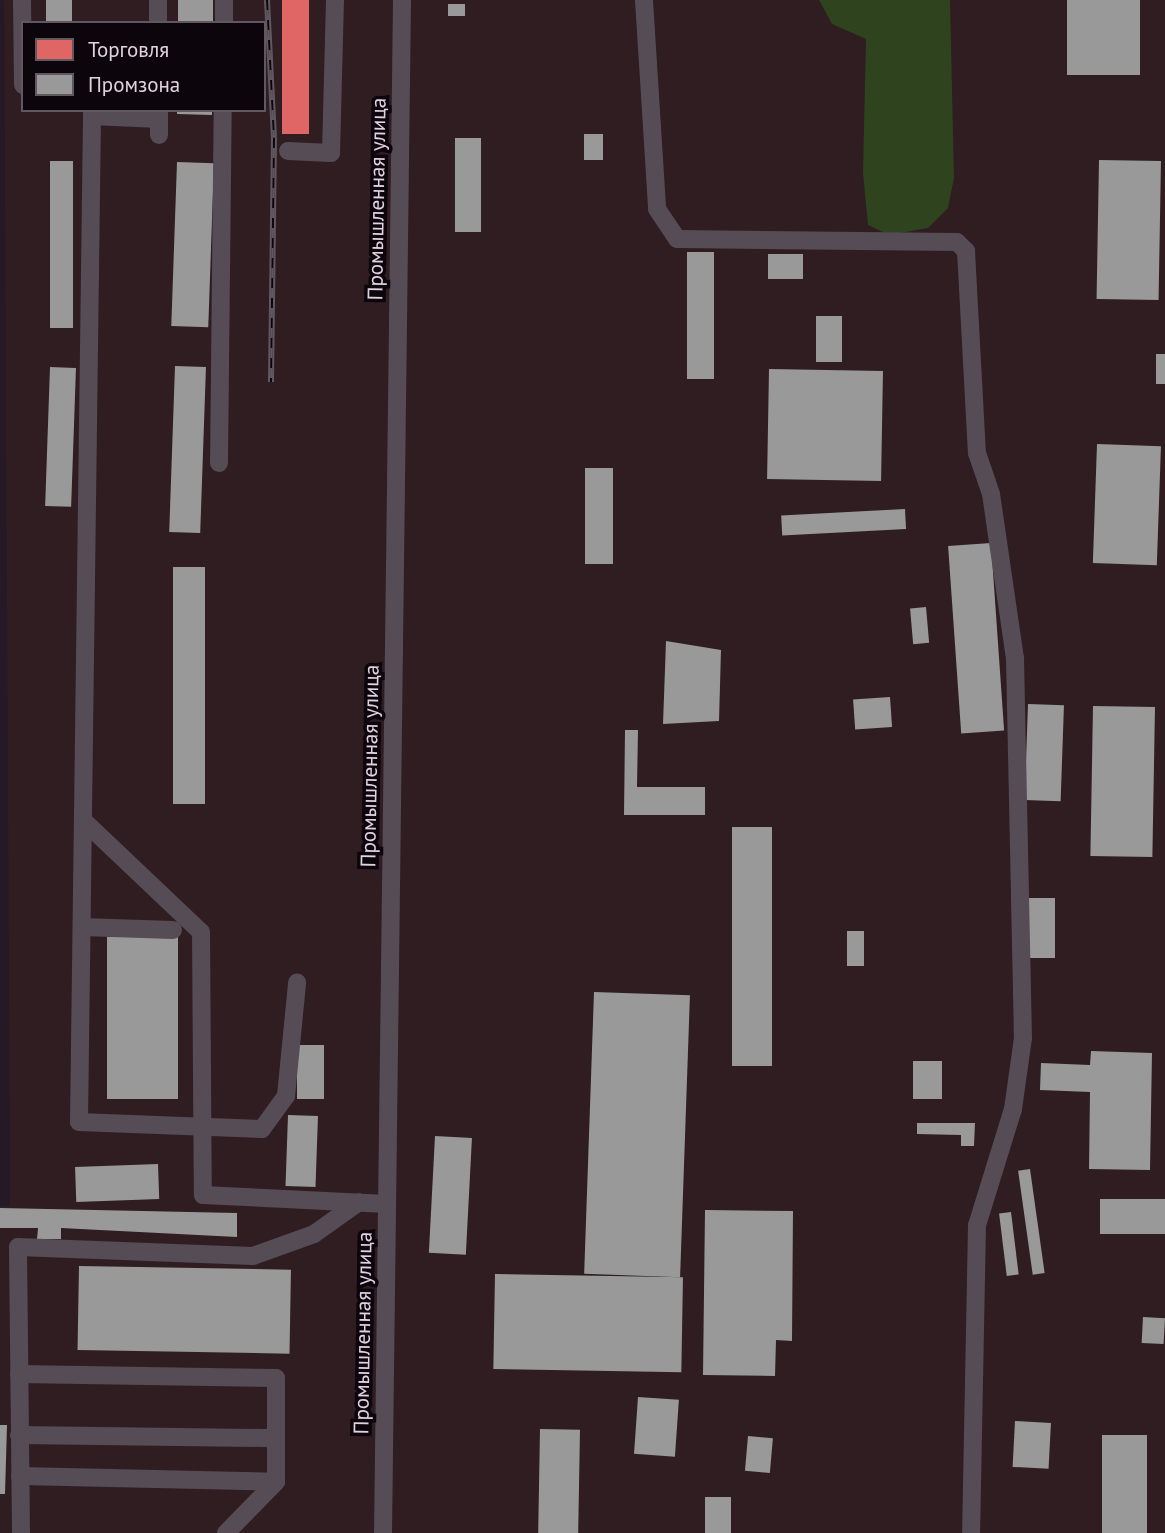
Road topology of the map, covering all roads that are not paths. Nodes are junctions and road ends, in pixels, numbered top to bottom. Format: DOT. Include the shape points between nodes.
graph roads {
  1 [pos="22,0"];
  2 [pos="158,0"];
  3 [pos="224,0"];
  4 [pos="335,0"];
  5 [pos="402,0"];
  6 [pos="644,0"];
  7 [pos="22,21"];
  8 [pos="158,21"];
  9 [pos="224,21"];
  10 [pos="223,112"];
  11 [pos="92,113"];
  12 [pos="159,121"];
  13 [pos="288,151"];
  14 [pos="219,463"];
  15 [pos="86,822"];
  16 [pos="82,927"];
  17 [pos="173,930"];
  18 [pos="297,983"];
  19 [pos="203,1130"];
  20 [pos="359,1202"];
  21 [pos="387,1204"];
  22 [pos="19,1374"];
  23 [pos="19,1435"];
  24 [pos="276,1438"];
  25 [pos="20,1476"];
  26 [pos="276,1482"];
  27 [pos="22,1533"];
  28 [pos="226,1533"];
  29 [pos="383,1533"];
  30 [pos="971,1533"];
  1 -- 7 [label="street"];
  2 -- 8 [label="street"];
  3 -- 9 [label="street"];
  4 -- 13 [label="street" via="331,153"];
  5 -- 21 [label="street, Промышленная улица"];
  6 -- 30 [label="street" via="657,209 677,239 957,242 966,251 977,453 991,494 1014,658 1023,1038 1013,1109 976,1224"];
  10 -- 14 [label="street"];
  11 -- 12 [label="street"];
  11 -- 15 [label="street"];
  15 -- 16 [label="street"];
  15 -- 19 [label="street" via="201,932"];
  16 -- 17 [label="street"];
  16 -- 19 [label="street" via="79,1122"];
  18 -- 19 [label="street" via="286,1096 262,1129"];
  19 -- 20 [label="street" via="203,1195"];
  20 -- 21 [label="street"];
  20 -- 22 [label="street" via="314,1234 253,1256 18,1247"];
  21 -- 29 [label="street, Промышленная улица"];
  22 -- 23 [label="street"];
  22 -- 24 [label="street" via="276,1378"];
  23 -- 24 [label="street"];
  23 -- 25 [label="street"];
  24 -- 26 [label="street"];
  25 -- 26 [label="street"];
  25 -- 27 [label="street"];
  26 -- 28 [label="street"];
}
